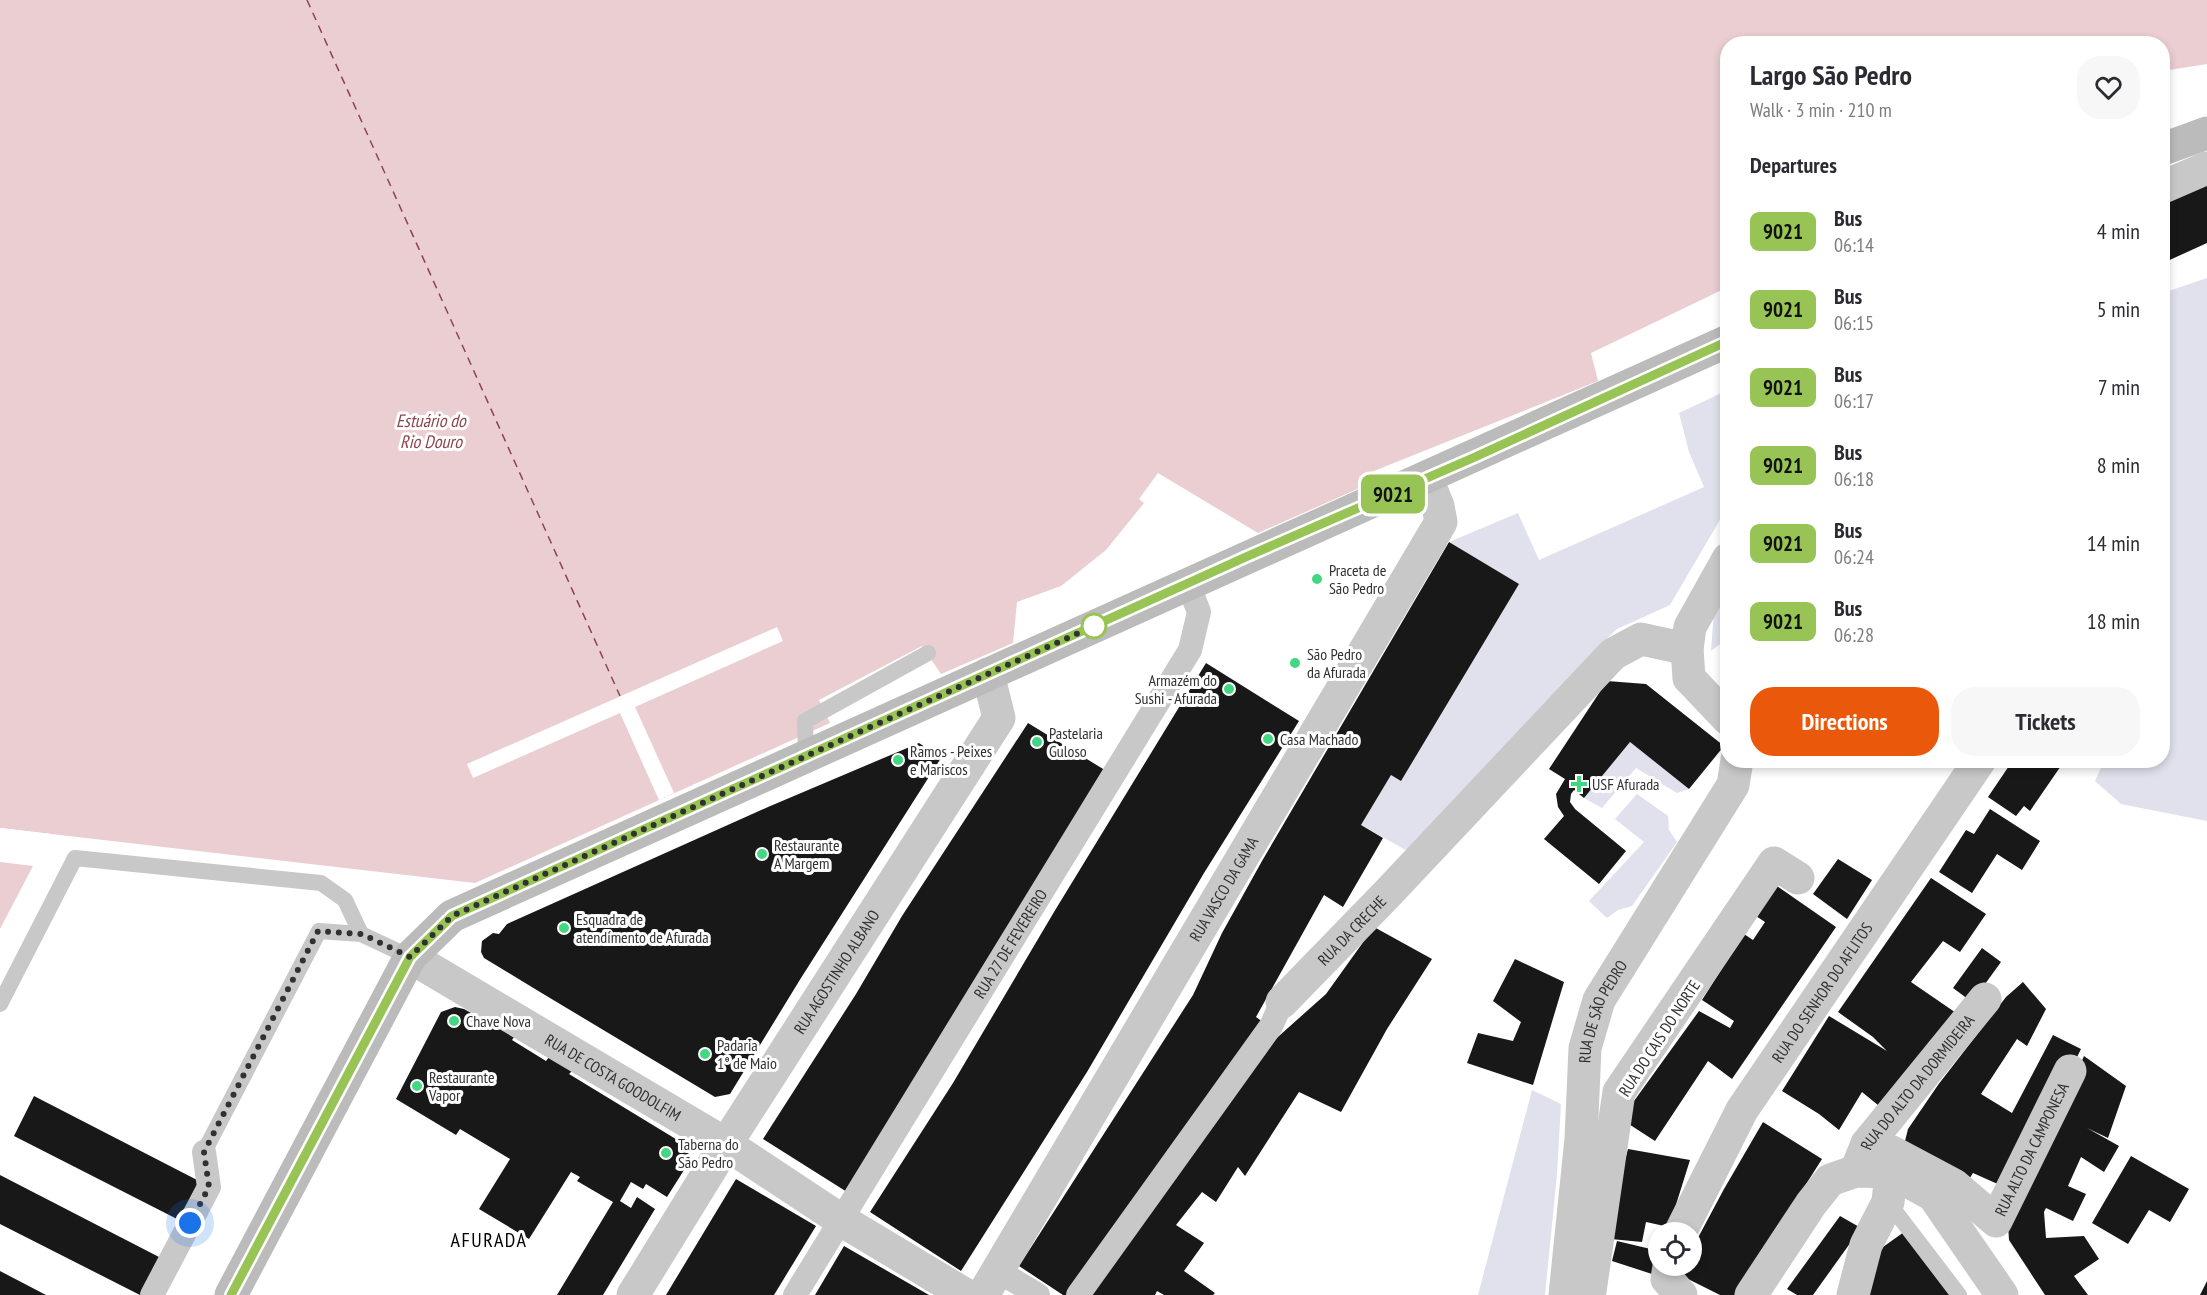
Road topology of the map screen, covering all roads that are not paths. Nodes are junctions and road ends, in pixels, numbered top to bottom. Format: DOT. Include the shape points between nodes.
graph roads {
  1 [pos="2207,133"];
  2 [pos="2170,146"];
  3 [pos="2207,168"];
  4 [pos="2170,184"];
  5 [pos="1720,345"];
  6 [pos="1426,479"];
  7 [pos="1720,573"];
  8 [pos="1188,584"];
  9 [pos="1687,650"];
  10 [pos="928,653"];
  11 [pos="988,674"];
  12 [pos="1720,710"];
  13 [pos="806,756"];
  14 [pos="1736,768"];
  15 [pos="1975,768"];
  16 [pos="1798,878"];
  17 [pos="362,934"];
  18 [pos="410,957"];
  19 [pos="1985,999"];
  20 [pos="1282,1002"];
  21 [pos="0,1004"];
  22 [pos="2070,1071"];
  23 [pos="726,1144"];
  24 [pos="204,1152"];
  25 [pos="1861,1157"];
  26 [pos="1890,1187"];
  27 [pos="841,1220"];
  28 [pos="1686,1222"];
  29 [pos="1667,1276"];
  30 [pos="990,1283"];
  31 [pos="152,1295"];
  32 [pos="231,1295"];
  33 [pos="633,1295"];
  34 [pos="795,1295"];
  35 [pos="966,1295"];
  36 [pos="1038,1295"];
  37 [pos="1077,1295"];
  38 [pos="1565,1295"];
  39 [pos="1585,1295"];
  40 [pos="1681,1295"];
  41 [pos="1751,1295"];
  42 [pos="1853,1295"];
  43 [pos="1959,1295"];
  44 [pos="2002,1295"];
  1 -- 2 [label="main road"];
  3 -- 4 [label="street"];
  5 -- 6 [label="main road"];
  6 -- 8 [label="main road"];
  6 -- 30 [label="street, RUA VASCO DA GAMA" via="1441,522"];
  7 -- 9 [label="street" via="1690,627"];
  8 -- 11 [label="main road"];
  8 -- 27 [label="street, RUA 27 DE FEVEREIRO" via="1199,612 1190,650"];
  9 -- 12 [label="street" via="1689,678"];
  9 -- 20 [label="street, RUA DA CRECHE" via="1641,639 1613,654"];
  10 -- 13 [label="lane" via="805,721"];
  11 -- 13 [label="main road"];
  11 -- 23 [label="street, RUA AGOSTINHO ALBANO" via="999,718"];
  13 -- 18 [label="main road" via="452,916"];
  14 -- 38 [label="street, RUA DE SÃO PEDRO" via="1733,785 1599,1000 1585,1048 1581,1139"];
  15 -- 28 [label="street, RUA DO SENHOR DO AFLITOS" via="1742,1110"];
  16 -- 39 [label="street, RUA DO CAIS DO NORTE" via="1774,863 1619,1092 1590,1290"];
  17 -- 18 [label="lane"];
  17 -- 21 [label="lane" via="345,900 321,883 75,858"];
  17 -- 24 [label="lane" via="318,931"];
  18 -- 23 [label="street, RUA DE COSTA GOODOLFIM"];
  18 -- 32 [label="main road"];
  19 -- 25 [label="street, RUA DO ALTO DA DORMIDEIRA"];
  20 -- 37 [label="street, RUA DA CRECHE" via="1271,1026"];
  22 -- 25 [label="street, RUA ALTO DA CAMPONESA" via="1996,1221 1954,1185 1892,1152"];
  23 -- 27 [label="street, RUA DE COSTA GOODOLFIM"];
  23 -- 33 [label="street, RUA AGOSTINHO ALBANO"];
  24 -- 31 [label="street" via="209,1187"];
  25 -- 26 [label="street"];
  25 -- 41 [label="street" via="1830,1180 1810,1204"];
  26 -- 42 [label="street" via="1866,1245"];
  26 -- 43 [label="lane"];
  26 -- 44 [label="street" via="1933,1195"];
  27 -- 34 [label="street, RUA 27 DE FEVEREIRO"];
  27 -- 35 [label="street, RUA DE COSTA GOODOLFIM"];
  29 -- 40 [label="street"];
  30 -- 36 [label="street"];
}
